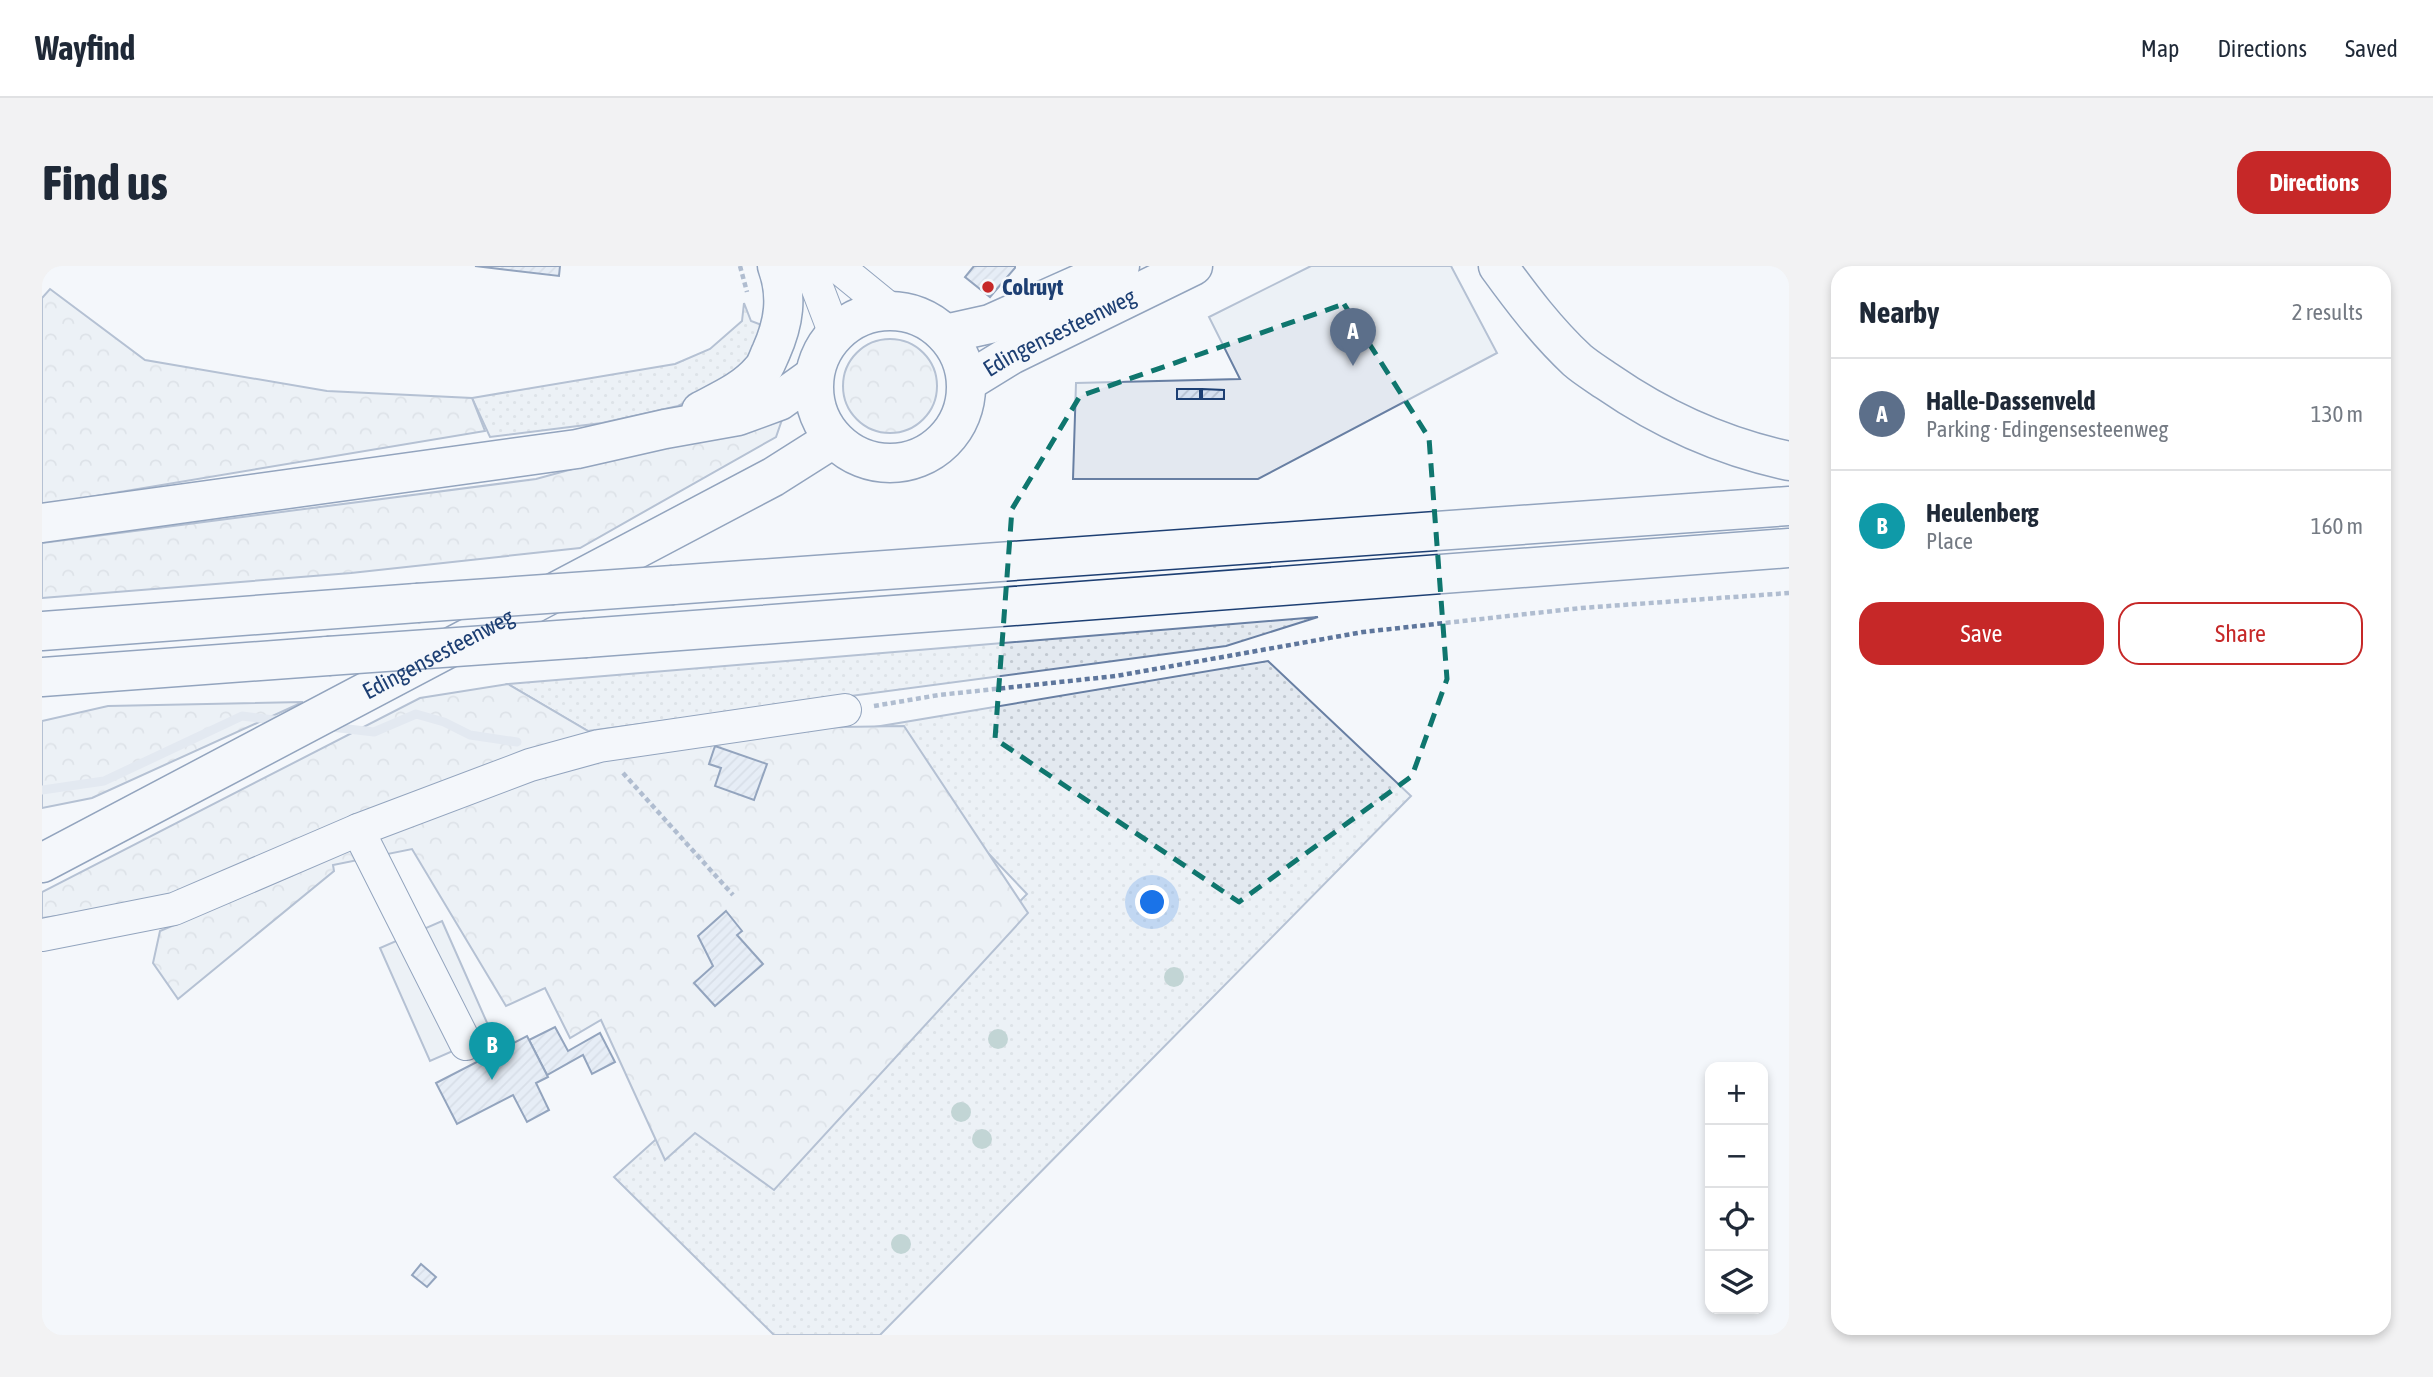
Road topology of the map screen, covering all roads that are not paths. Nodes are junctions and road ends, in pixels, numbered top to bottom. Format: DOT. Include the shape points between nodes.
graph roads {
  1 [pos="777,266"];
  2 [pos="809,266"];
  3 [pos="837,266"];
  4 [pos="1120,266"];
  5 [pos="1192,266"];
  6 [pos="1498,266"];
  7 [pos="1508,266"];
  8 [pos="1526,305"];
  9 [pos="892,311"];
  10 [pos="835,334"];
  11 [pos="945,334"];
  12 [pos="814,376"];
  13 [pos="967,382"];
  14 [pos="665,429"];
  15 [pos="833,439"];
  16 [pos="1789,461"];
  17 [pos="1772,508"];
  18 [pos="42,523"];
  19 [pos="1772,550"];
  20 [pos="42,631"];
  21 [pos="42,677"];
  22 [pos="845,710"];
  23 [pos="358,830"];
  24 [pos="42,863"];
  25 [pos="42,935"];
  26 [pos="466,1044"];
  1 -- 14 [label="main road" via="784,311 763,370 739,391"];
  2 -- 10 [label="street"];
  3 -- 9 [label="street"];
  4 -- 11 [label="main road, Edingensesteenweg" via="990,324"];
  5 -- 13 [label="main road, Edingensesteenweg" via="1011,355"];
  6 -- 8 [label="main road"];
  7 -- 8 [label="main road"];
  8 -- 16 [label="main road" via="1578,361 1643,406 1695,431"];
  9 -- 10 [label="main road" via="854,320"];
  9 -- 11 [label="main road" via="930,321"];
  10 -- 12 [label="main road" via="821,354"];
  11 -- 13 [label="main road" via="961,356"];
  12 -- 14 [label="main road" via="779,401 738,416"];
  12 -- 15 [label="main road" via="817,410"];
  13 -- 15 [label="main road" via="965,406 956,428 920,458 898,464 874,463"];
  14 -- 18 [label="main road" via="577,449"];
  15 -- 24 [label="main road, Edingensesteenweg" via="773,477"];
  17 -- 20 [label="main road, bridge"];
  19 -- 21 [label="main road, bridge"];
  22 -- 23 [label="street" via="598,747 530,765"];
  23 -- 25 [label="street" via="174,909"];
  23 -- 26 [label="street"];
}
